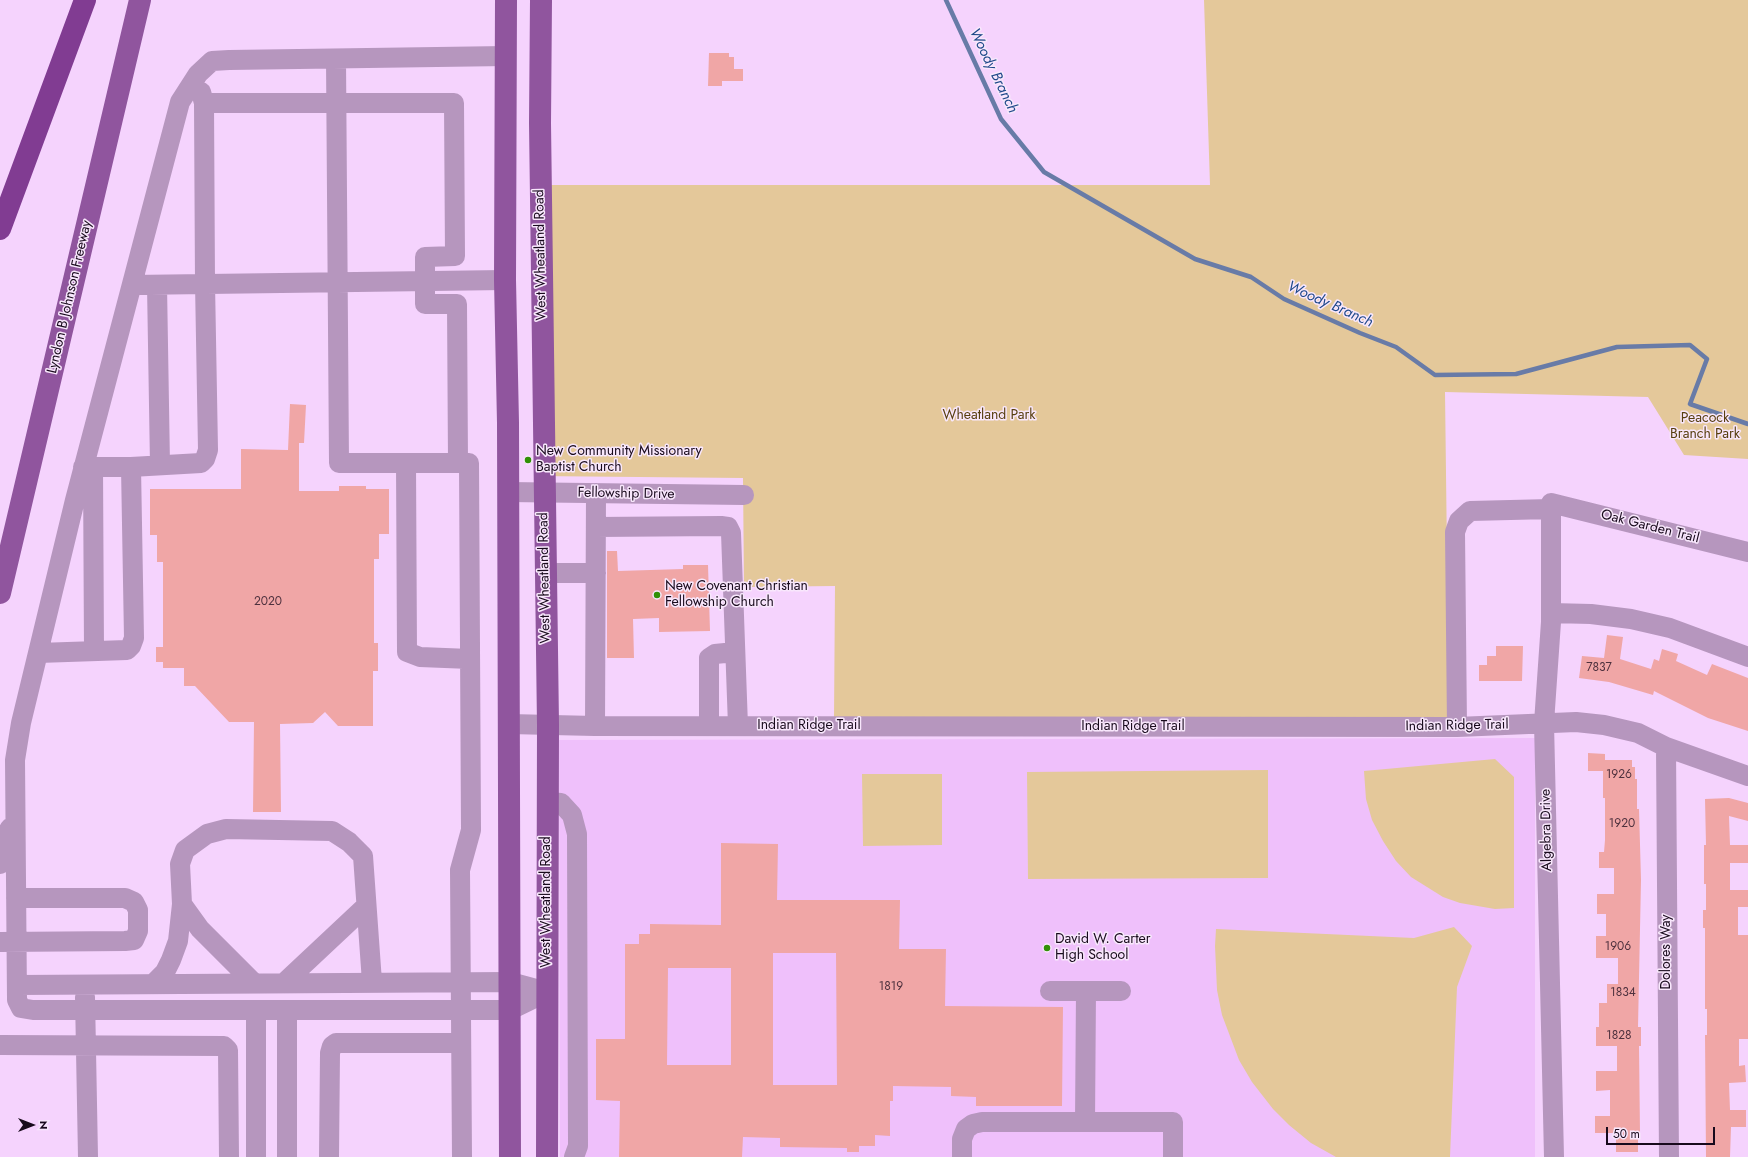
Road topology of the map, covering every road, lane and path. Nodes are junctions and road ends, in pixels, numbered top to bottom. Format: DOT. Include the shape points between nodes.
graph roads {
  1 [pos="85,0"];
  2 [pos="140,0"];
  3 [pos="506,0"];
  4 [pos="541,0"];
  5 [pos="506,56"];
  6 [pos="541,57"];
  7 [pos="336,59"];
  8 [pos="198,74"];
  9 [pos="336,103"];
  10 [pos="204,104"];
  11 [pos="0,229"];
  12 [pos="505,280"];
  13 [pos="337,282"];
  14 [pos="425,282"];
  15 [pos="204,283"];
  16 [pos="132,285"];
  17 [pos="157,285"];
  18 [pos="458,462"];
  19 [pos="406,463"];
  20 [pos="160,465"];
  21 [pos="88,467"];
  22 [pos="131,467"];
  23 [pos="508,492"];
  24 [pos="544,492"];
  25 [pos="596,493"];
  26 [pos="744,495"];
  27 [pos="1551,506"];
  28 [pos="596,527"];
  29 [pos="1748,552"];
  30 [pos="545,573"];
  31 [pos="596,574"];
  32 [pos="0,594"];
  33 [pos="1551,613"];
  34 [pos="94,651"];
  35 [pos="735,652"];
  36 [pos="38,653"];
  37 [pos="1748,656"];
  38 [pos="470,659"];
  39 [pos="1544,723"];
  40 [pos="509,724"];
  41 [pos="548,725"];
  42 [pos="595,726"];
  43 [pos="709,726"];
  44 [pos="738,726"];
  45 [pos="1457,727"];
  46 [pos="1666,747"];
  47 [pos="1748,776"];
  48 [pos="548,802"];
  49 [pos="16,820"];
  50 [pos="0,864"];
  51 [pos="16,898"];
  52 [pos="182,904"];
  53 [pos="365,907"];
  54 [pos="8,942"];
  55 [pos="284,982"];
  56 [pos="372,982"];
  57 [pos="460,982"];
  58 [pos="510,982"];
  59 [pos="154,983"];
  60 [pos="254,983"];
  61 [pos="85,984"];
  62 [pos="17,985"];
  63 [pos="1050,991"];
  64 [pos="1086,991"];
  65 [pos="1121,991"];
  66 [pos="547,992"];
  67 [pos="85,1010"];
  68 [pos="256,1010"];
  69 [pos="287,1010"];
  70 [pos="460,1010"];
  71 [pos="510,1010"];
  72 [pos="461,1043"];
  73 [pos="86,1044"];
  74 [pos="0,1045"];
  75 [pos="1085,1122"];
  76 [pos="88,1157"];
  77 [pos="229,1157"];
  78 [pos="256,1157"];
  79 [pos="287,1157"];
  80 [pos="329,1157"];
  81 [pos="462,1157"];
  82 [pos="510,1157"];
  83 [pos="547,1157"];
  84 [pos="574,1157"];
  85 [pos="962,1157"];
  86 [pos="1173,1157"];
  87 [pos="1554,1157"];
  88 [pos="1668,1157"];
  1 -- 11 [label="highway"];
  2 -- 32 [label="main road, Lyndon B Johnson Freeway"];
  3 -- 5 [label="main road"];
  4 -- 6 [label="main road, West Wheatland Road"];
  5 -- 6 [label="main road"];
  5 -- 7 [label="street"];
  5 -- 12 [label="main road"];
  6 -- 24 [label="main road, West Wheatland Road"];
  7 -- 8 [label="street" via="212,61"];
  7 -- 9 [label="street"];
  8 -- 10 [label="street"];
  8 -- 16 [label="street" via="180,102"];
  9 -- 10 [label="street"];
  9 -- 13 [label="street"];
  9 -- 14 [label="street" via="454,104 455,256 425,257"];
  10 -- 15 [label="street"];
  12 -- 14 [label="street"];
  12 -- 23 [label="main road"];
  13 -- 14 [label="street"];
  13 -- 15 [label="street"];
  13 -- 19 [label="street" via="339,462"];
  14 -- 18 [label="street" via="425,304 457,304"];
  15 -- 17 [label="street"];
  15 -- 20 [label="street" via="208,450 201,463"];
  16 -- 17 [label="street"];
  16 -- 21 [label="street"];
  17 -- 20 [label="street"];
  18 -- 19 [label="street"];
  18 -- 38 [label="street" via="470,462"];
  19 -- 38 [label="street" via="407,652 420,656"];
  20 -- 22 [label="street"];
  21 -- 22 [label="street"];
  21 -- 34 [label="street"];
  21 -- 36 [label="street"];
  22 -- 34 [label="street" via="134,638 127,650"];
  23 -- 24 [label="street, Fellowship Drive"];
  23 -- 40 [label="main road"];
  24 -- 25 [label="street, Fellowship Drive"];
  24 -- 30 [label="main road, West Wheatland Road"];
  25 -- 26 [label="street, Fellowship Drive"];
  25 -- 28 [label="street"];
  27 -- 29 [label="street, Oak Garden Trail"];
  27 -- 33 [label="street, Algebra Drive"];
  27 -- 45 [label="street, Oak Garden Trail" via="1470,511 1459,521 1455,532"];
  28 -- 31 [label="street"];
  28 -- 35 [label="street" via="728,527 732,533"];
  30 -- 31 [label="street"];
  30 -- 41 [label="main road, West Wheatland Road"];
  31 -- 42 [label="street"];
  33 -- 37 [label="street" via="1591,614 1639,621 1670,628"];
  33 -- 39 [label="street, Algebra Drive"];
  34 -- 36 [label="street"];
  35 -- 43 [label="street" via="716,654 709,658"];
  35 -- 44 [label="street"];
  36 -- 49 [label="street" via="15,760"];
  38 -- 57 [label="street" via="471,830 460,870"];
  39 -- 45 [label="street, Indian Ridge Trail"];
  39 -- 46 [label="street, Indian Ridge Trail" via="1576,722 1604,725 1638,733"];
  39 -- 87 [label="street, Algebra Drive"];
  40 -- 41 [label="street, Indian Ridge Trail"];
  40 -- 58 [label="main road"];
  41 -- 42 [label="street, Indian Ridge Trail"];
  41 -- 48 [label="main road, West Wheatland Road"];
  42 -- 43 [label="street, Indian Ridge Trail"];
  43 -- 44 [label="street, Indian Ridge Trail"];
  44 -- 45 [label="street, Indian Ridge Trail"];
  46 -- 47 [label="street, Indian Ridge Trail"];
  46 -- 88 [label="street, Dolores Way"];
  48 -- 66 [label="main road, West Wheatland Road"];
  48 -- 84 [label="street" via="561,803 572,815 577,834 578,1146"];
  49 -- 50 [label="street" via="5,836"];
  49 -- 51 [label="street"];
  51 -- 54 [label="street"];
  51 -- 54 [label="street" via="125,898 134,902 138,910 138,931 134,940 125,941"];
  52 -- 53 [label="street" via="180,864 185,850 207,834 234,829 332,831 349,842 363,856"];
  52 -- 59 [label="street" via="176,947 164,972"];
  52 -- 60 [label="street" via="200,929"];
  53 -- 55 [label="street"];
  53 -- 56 [label="street"];
  54 -- 62 [label="street"];
  55 -- 56 [label="street"];
  55 -- 60 [label="street"];
  56 -- 57 [label="street"];
  57 -- 58 [label="street"];
  57 -- 70 [label="street"];
  58 -- 66 [label="street"];
  58 -- 71 [label="main road"];
  59 -- 60 [label="street"];
  59 -- 61 [label="street"];
  61 -- 62 [label="street"];
  61 -- 67 [label="street"];
  62 -- 67 [label="street" via="17,1000 21,1008"];
  63 -- 64 [label="street"];
  64 -- 65 [label="street"];
  64 -- 75 [label="street"];
  66 -- 71 [label="street"];
  66 -- 83 [label="main road, West Wheatland Road"];
  67 -- 68 [label="street"];
  67 -- 73 [label="street"];
  68 -- 69 [label="street"];
  68 -- 78 [label="street"];
  69 -- 70 [label="street"];
  69 -- 79 [label="street"];
  70 -- 71 [label="street"];
  70 -- 72 [label="street"];
  71 -- 82 [label="main road"];
  72 -- 80 [label="street" via="332,1046"];
  72 -- 81 [label="street"];
  73 -- 74 [label="street"];
  73 -- 76 [label="street"];
  73 -- 77 [label="street" via="224,1046 228,1050"];
  75 -- 85 [label="street" via="978,1123 966,1129 962,1139"];
  75 -- 86 [label="street" via="1173,1122"];
}
